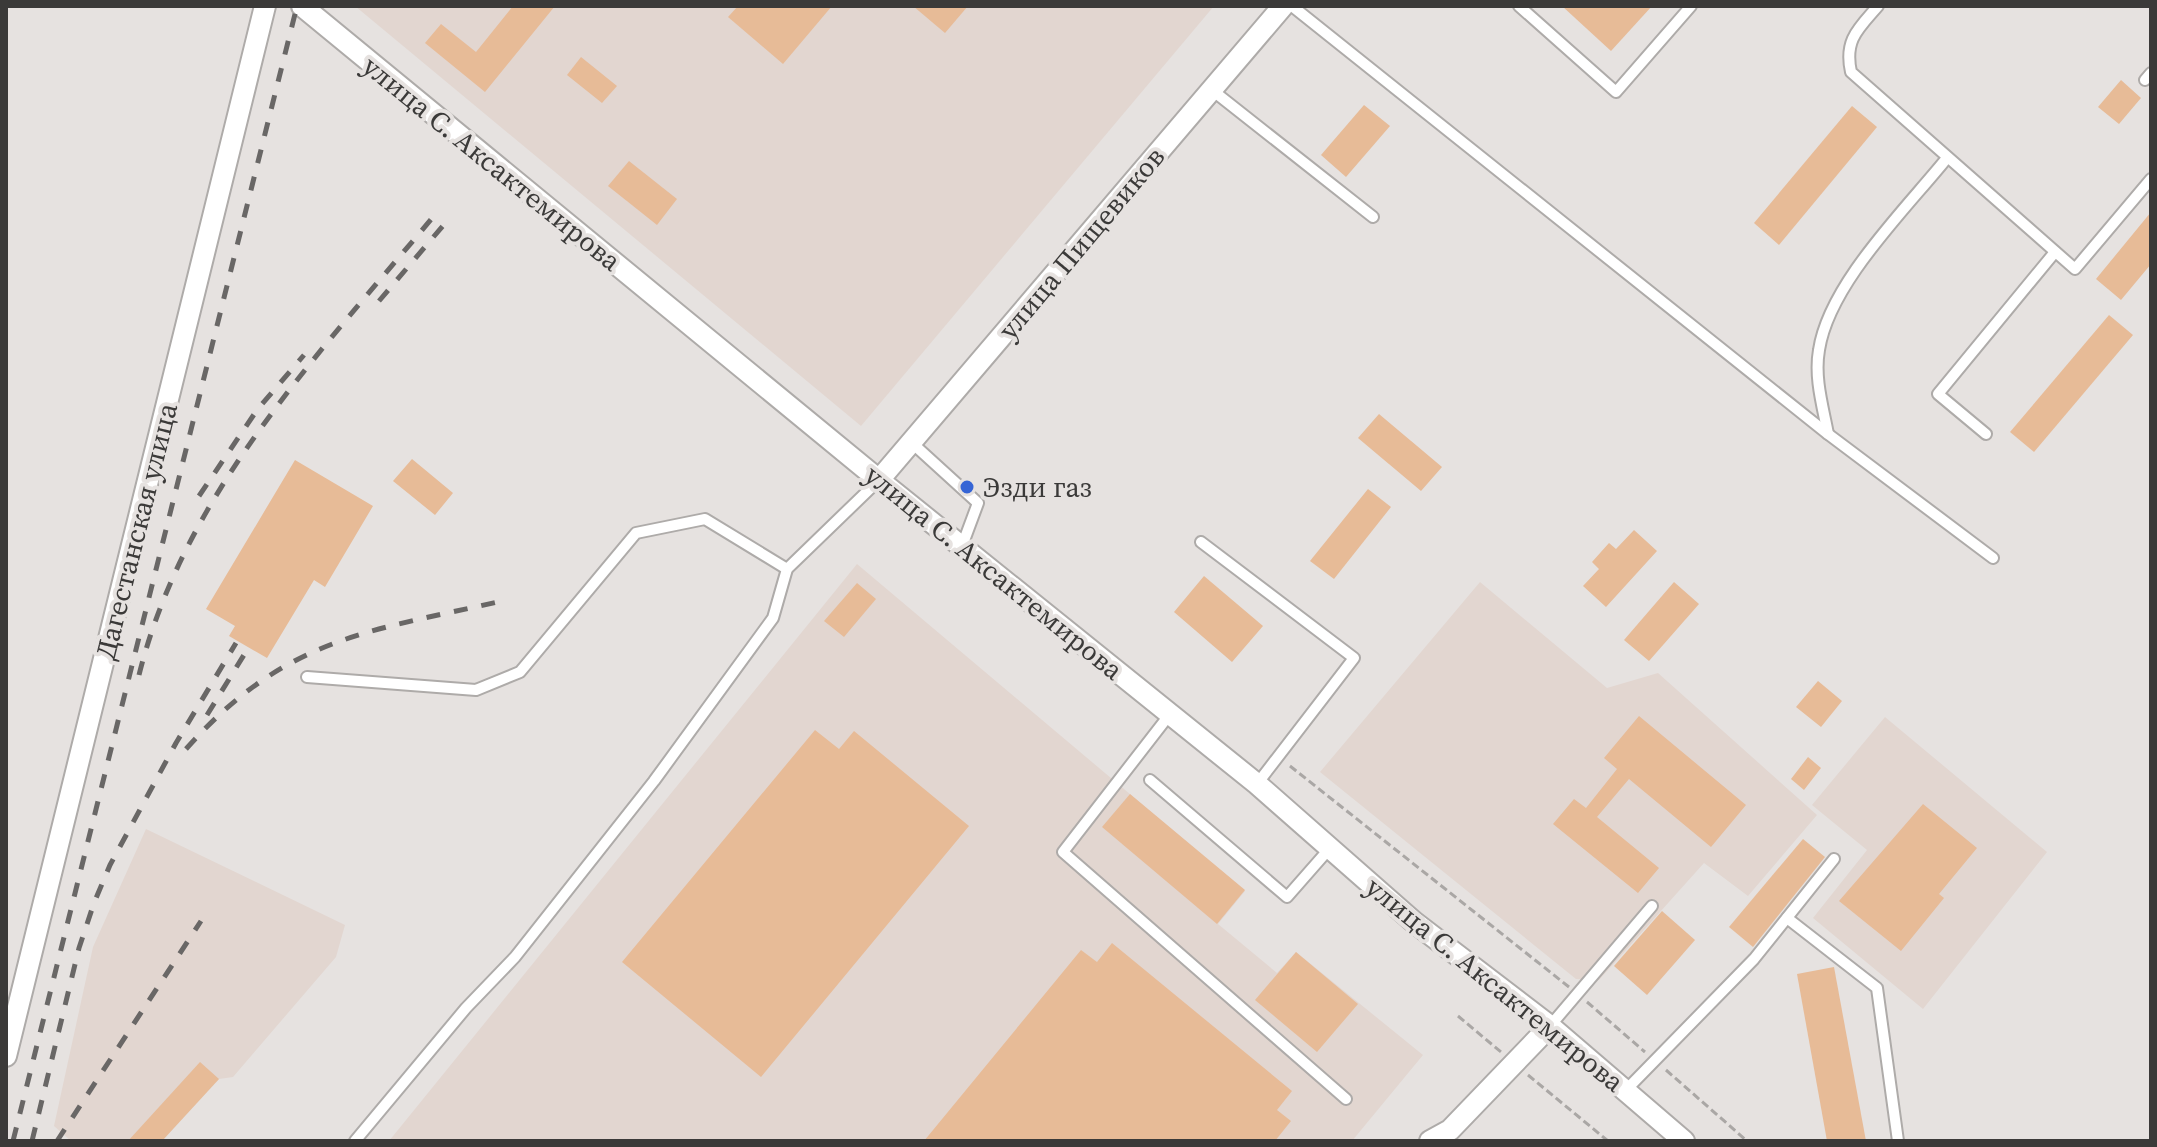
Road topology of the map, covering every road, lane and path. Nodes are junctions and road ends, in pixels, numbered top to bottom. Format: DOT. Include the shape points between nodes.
graph roads {
  1 [pos="265,6"];
  2 [pos="302,6"];
  3 [pos="1283,6"];
  4 [pos="1292,6"];
  5 [pos="1519,6"];
  6 [pos="1691,6"];
  7 [pos="1878,6"];
  8 [pos="1212,90"];
  9 [pos="1947,158"];
  10 [pos="2151,179"];
  11 [pos="1373,217"];
  12 [pos="2055,252"];
  13 [pos="1828,434"];
  14 [pos="1986,434"];
  15 [pos="911,442"];
  16 [pos="879,480"];
  17 [pos="1201,542"];
  18 [pos="962,546"];
  19 [pos="1993,558"];
  20 [pos="787,569"];
  21 [pos="307,677"];
  22 [pos="1170,714"];
  23 [pos="1278,756"];
  24 [pos="1150,780"];
  25 [pos="1257,784"];
  26 [pos="1330,848"];
  27 [pos="1834,859"];
  28 [pos="1652,906"];
  29 [pos="1787,918"];
  30 [pos="1578,994"];
  31 [pos="1458,1016"];
  32 [pos="1550,1026"];
  33 [pos="6,1056"];
  34 [pos="1655,1061"];
  35 [pos="1514,1063"];
  36 [pos="1626,1090"];
  37 [pos="1346,1099"];
  38 [pos="1446,1136"];
  39 [pos="355,1141"];
  40 [pos="1430,1141"];
  41 [pos="1608,1141"];
  42 [pos="1684,1141"];
  43 [pos="1747,1141"];
  44 [pos="1898,1141"];
  1 -- 33 [label="street, Дагестанская улица"];
  2 -- 16 [label="street, улица С. Аксактемирова"];
  3 -- 8 [label="street, улица Пищевиков"];
  4 -- 13 [label="lane"];
  5 -- 6 [label="lane" via="1616,92"];
  7 -- 9 [label="lane" via="1855,32 1847,53 1851,72"];
  8 -- 11 [label="lane"];
  8 -- 15 [label="street, улица Пищевиков"];
  9 -- 12 [label="lane"];
  9 -- 13 [label="lane" via="1842,289 1827,319 1818,381"];
  10 -- 12 [label="lane" via="2075,269"];
  12 -- 14 [label="lane" via="1938,394"];
  13 -- 19 [label="lane"];
  15 -- 16 [label="street, улица Пищевиков"];
  15 -- 18 [label="lane" via="978,503"];
  16 -- 18 [label="street, улица С. Аксактемирова"];
  16 -- 20 [label="lane"];
  17 -- 23 [label="lane" via="1354,658"];
  18 -- 22 [label="street, улица С. Аксактемирова"];
  20 -- 21 [label="lane" via="705,519 636,533 520,672 476,690"];
  20 -- 39 [label="lane" via="773,618 654,781 515,957"];
  22 -- 25 [label="street, улица С. Аксактемирова"];
  22 -- 37 [label="lane" via="1063,852"];
  23 -- 25 [label="lane"];
  23 -- 30 [label="path"];
  24 -- 26 [label="lane" via="1287,897"];
  25 -- 26 [label="street, улица С. Аксактемирова"];
  26 -- 32 [label="street, улица С. Аксактемирова" via="1414,922"];
  27 -- 29 [label="lane"];
  28 -- 30 [label="lane"];
  29 -- 34 [label="lane"];
  29 -- 44 [label="lane" via="1877,988"];
  30 -- 32 [label="lane"];
  30 -- 34 [label="path"];
  31 -- 35 [label="path"];
  32 -- 35 [label="street"];
  32 -- 36 [label="street, улица С. Аксактемирова"];
  34 -- 36 [label="lane"];
  34 -- 43 [label="path"];
  35 -- 38 [label="street"];
  35 -- 41 [label="path"];
  36 -- 42 [label="street, улица С. Аксактемирова"];
  38 -- 40 [label="street"];
}
